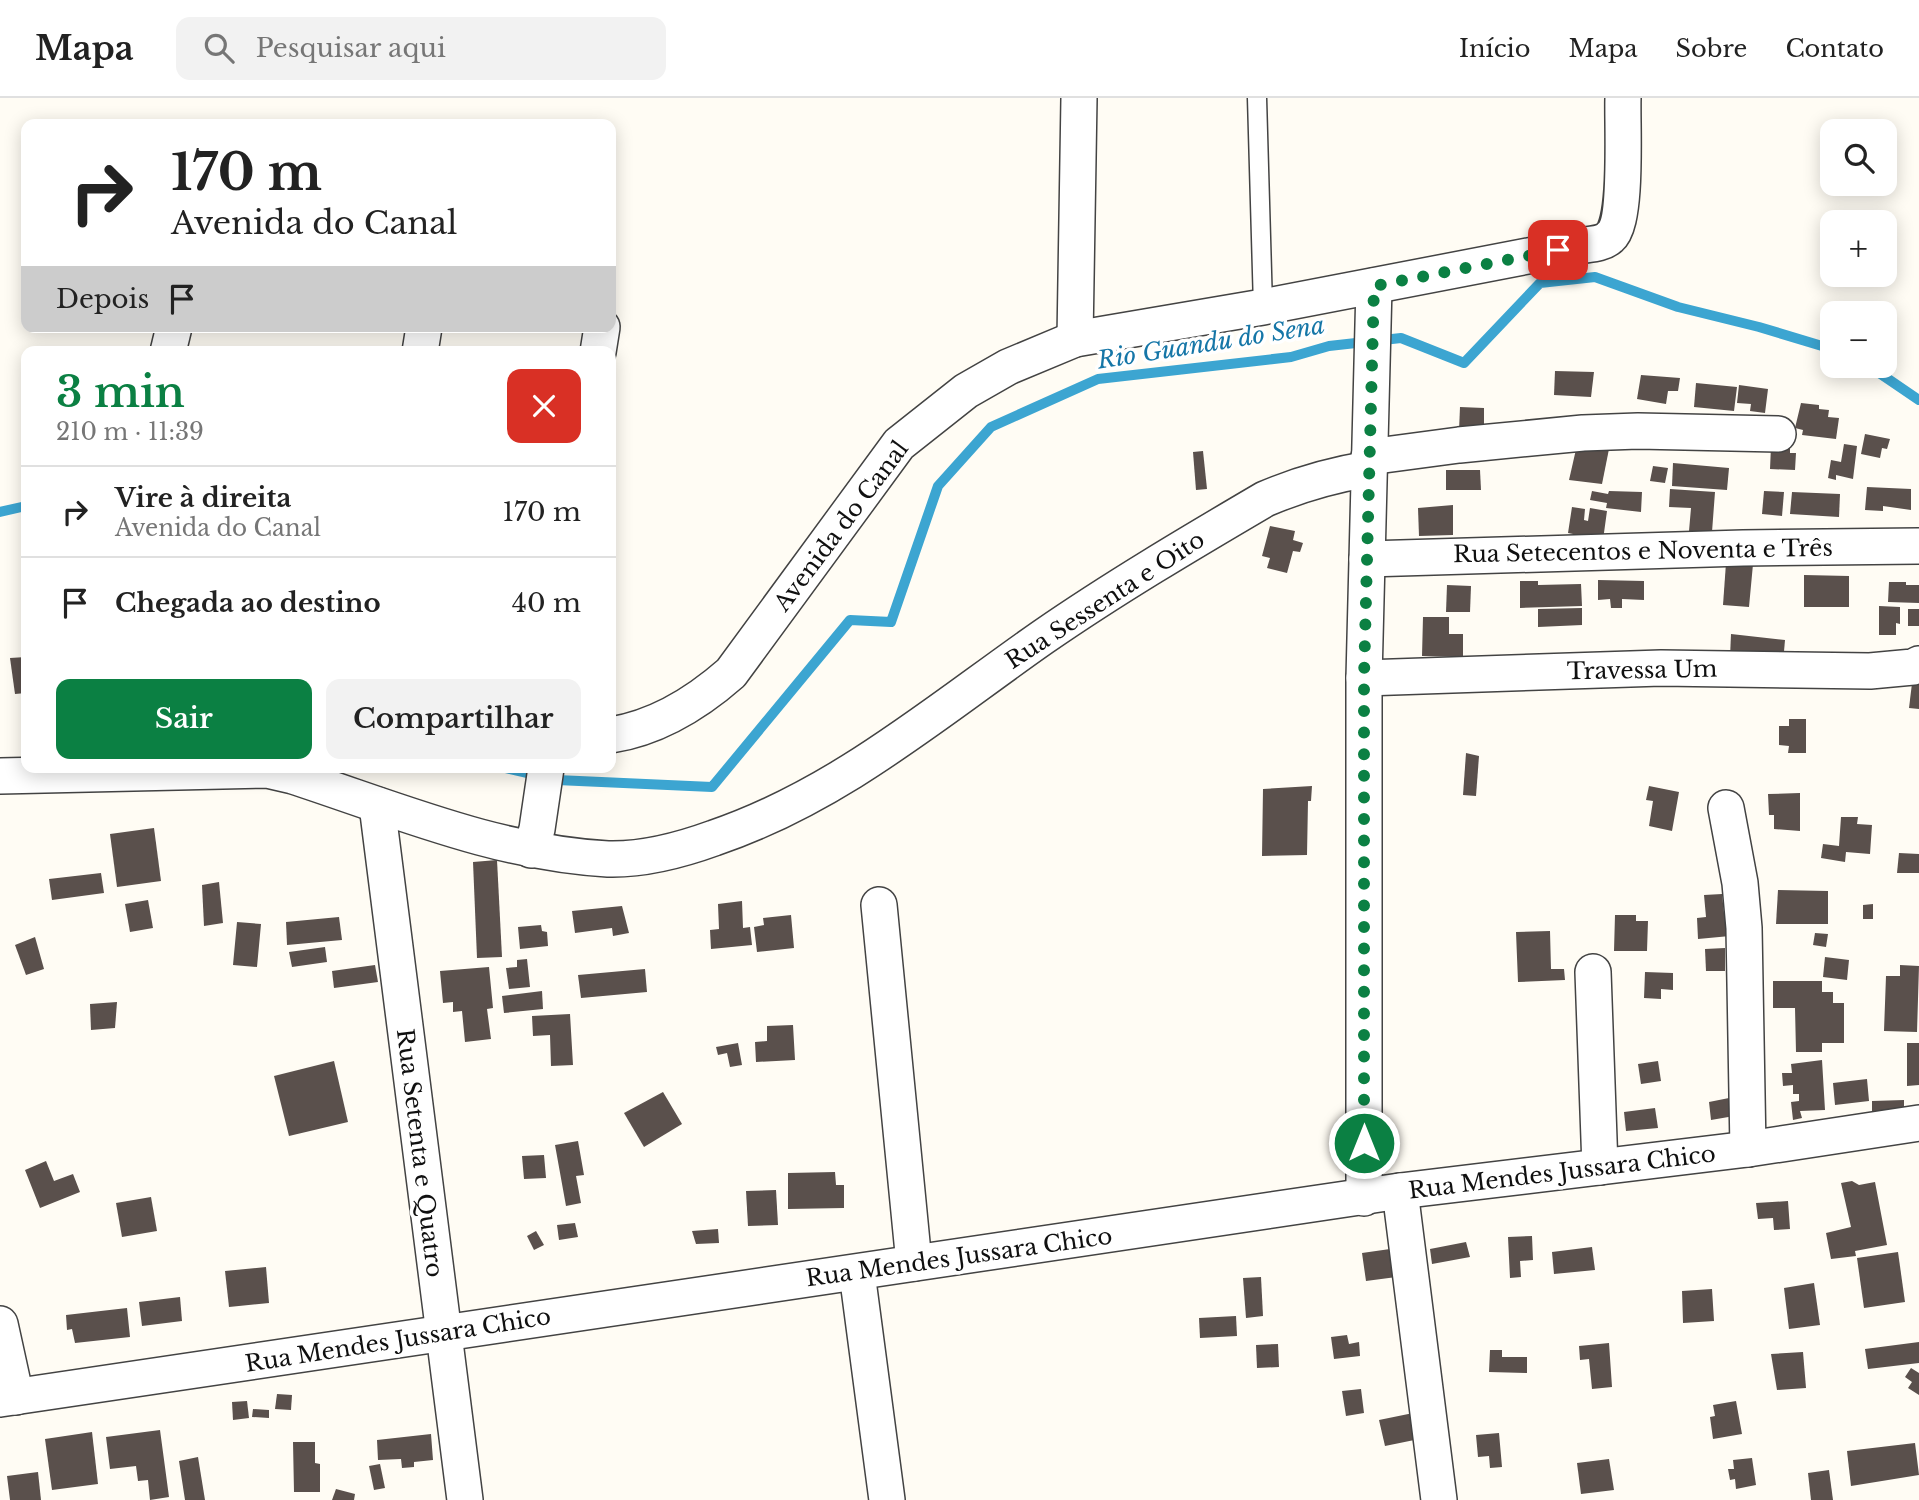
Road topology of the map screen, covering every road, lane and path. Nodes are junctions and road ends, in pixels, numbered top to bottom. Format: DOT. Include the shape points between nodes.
graph roads {
  1 [pos="1079,98"];
  2 [pos="1257,98"];
  3 [pos="1623,98"];
  4 [pos="1373,298"];
  5 [pos="1263,307"];
  6 [pos="1074,339"];
  7 [pos="1777,433"];
  8 [pos="1369,463"];
  9 [pos="1919,545"];
  10 [pos="1367,559"];
  11 [pos="1919,664"];
  12 [pos="1364,678"];
  13 [pos="616,734"];
  14 [pos="134,773"];
  15 [pos="280,773"];
  16 [pos="545,773"];
  17 [pos="0,776"];
  18 [pos="377,805"];
  19 [pos="1726,808"];
  20 [pos="534,840"];
  21 [pos="879,905"];
  22 [pos="1593,972"];
  23 [pos="1919,1123"];
  24 [pos="1748,1149"];
  25 [pos="1601,1167"];
  26 [pos="1400,1191"];
  27 [pos="1364,1198"];
  28 [pos="914,1263"];
  29 [pos="857,1273"];
  30 [pos="0,1324"];
  31 [pos="443,1332"];
  32 [pos="8,1398"];
  33 [pos="465,1500"];
  34 [pos="887,1500"];
  35 [pos="1439,1500"];
  1 -- 6 [label="street"];
  2 -- 5 [label="lane"];
  3 -- 4 [label="street, Avenida do Canal" via="1622,205 1611,237"];
  4 -- 5 [label="street, Avenida do Canal"];
  4 -- 8 [label="street"];
  5 -- 6 [label="street, Avenida do Canal"];
  6 -- 13 [label="street, Avenida do Canal" via="1007,367 967,391 899,444 731,673 678,710"];
  7 -- 8 [label="street, Rua Sessenta e Oito" via="1583,433 1459,445"];
  8 -- 10 [label="street"];
  8 -- 20 [label="street, Rua Sessenta e Oito" via="1265,499 1045,636 860,768 794,806 673,853 611,859"];
  9 -- 10 [label="street, Rua Setecentos e Noventa e Três"];
  10 -- 12 [label="street"];
  11 -- 12 [label="street, Travessa Um" via="1870,671 1661,668"];
  12 -- 27 [label="street"];
  14 -- 17 [label="street"];
  15 -- 18 [label="street"];
  16 -- 20 [label="street"];
  18 -- 20 [label="street, Rua Sessenta e Oito" via="452,830"];
  18 -- 31 [label="street, Rua Setenta e Quatro"];
  19 -- 24 [label="street" via="1744,928"];
  21 -- 28 [label="street"];
  22 -- 25 [label="street"];
  23 -- 24 [label="street, Rua Mendes Jussara Chico"];
  24 -- 25 [label="street, Rua Mendes Jussara Chico"];
  25 -- 26 [label="street, Rua Mendes Jussara Chico"];
  26 -- 27 [label="street, Rua Mendes Jussara Chico"];
  26 -- 35 [label="street"];
  27 -- 28 [label="street, Rua Mendes Jussara Chico"];
  28 -- 29 [label="street, Rua Mendes Jussara Chico"];
  29 -- 31 [label="street, Rua Mendes Jussara Chico"];
  29 -- 34 [label="street"];
  30 -- 32 [label="street"];
  31 -- 32 [label="street, Rua Mendes Jussara Chico"];
  31 -- 33 [label="street, Rua Setenta e Quatro"];
}
